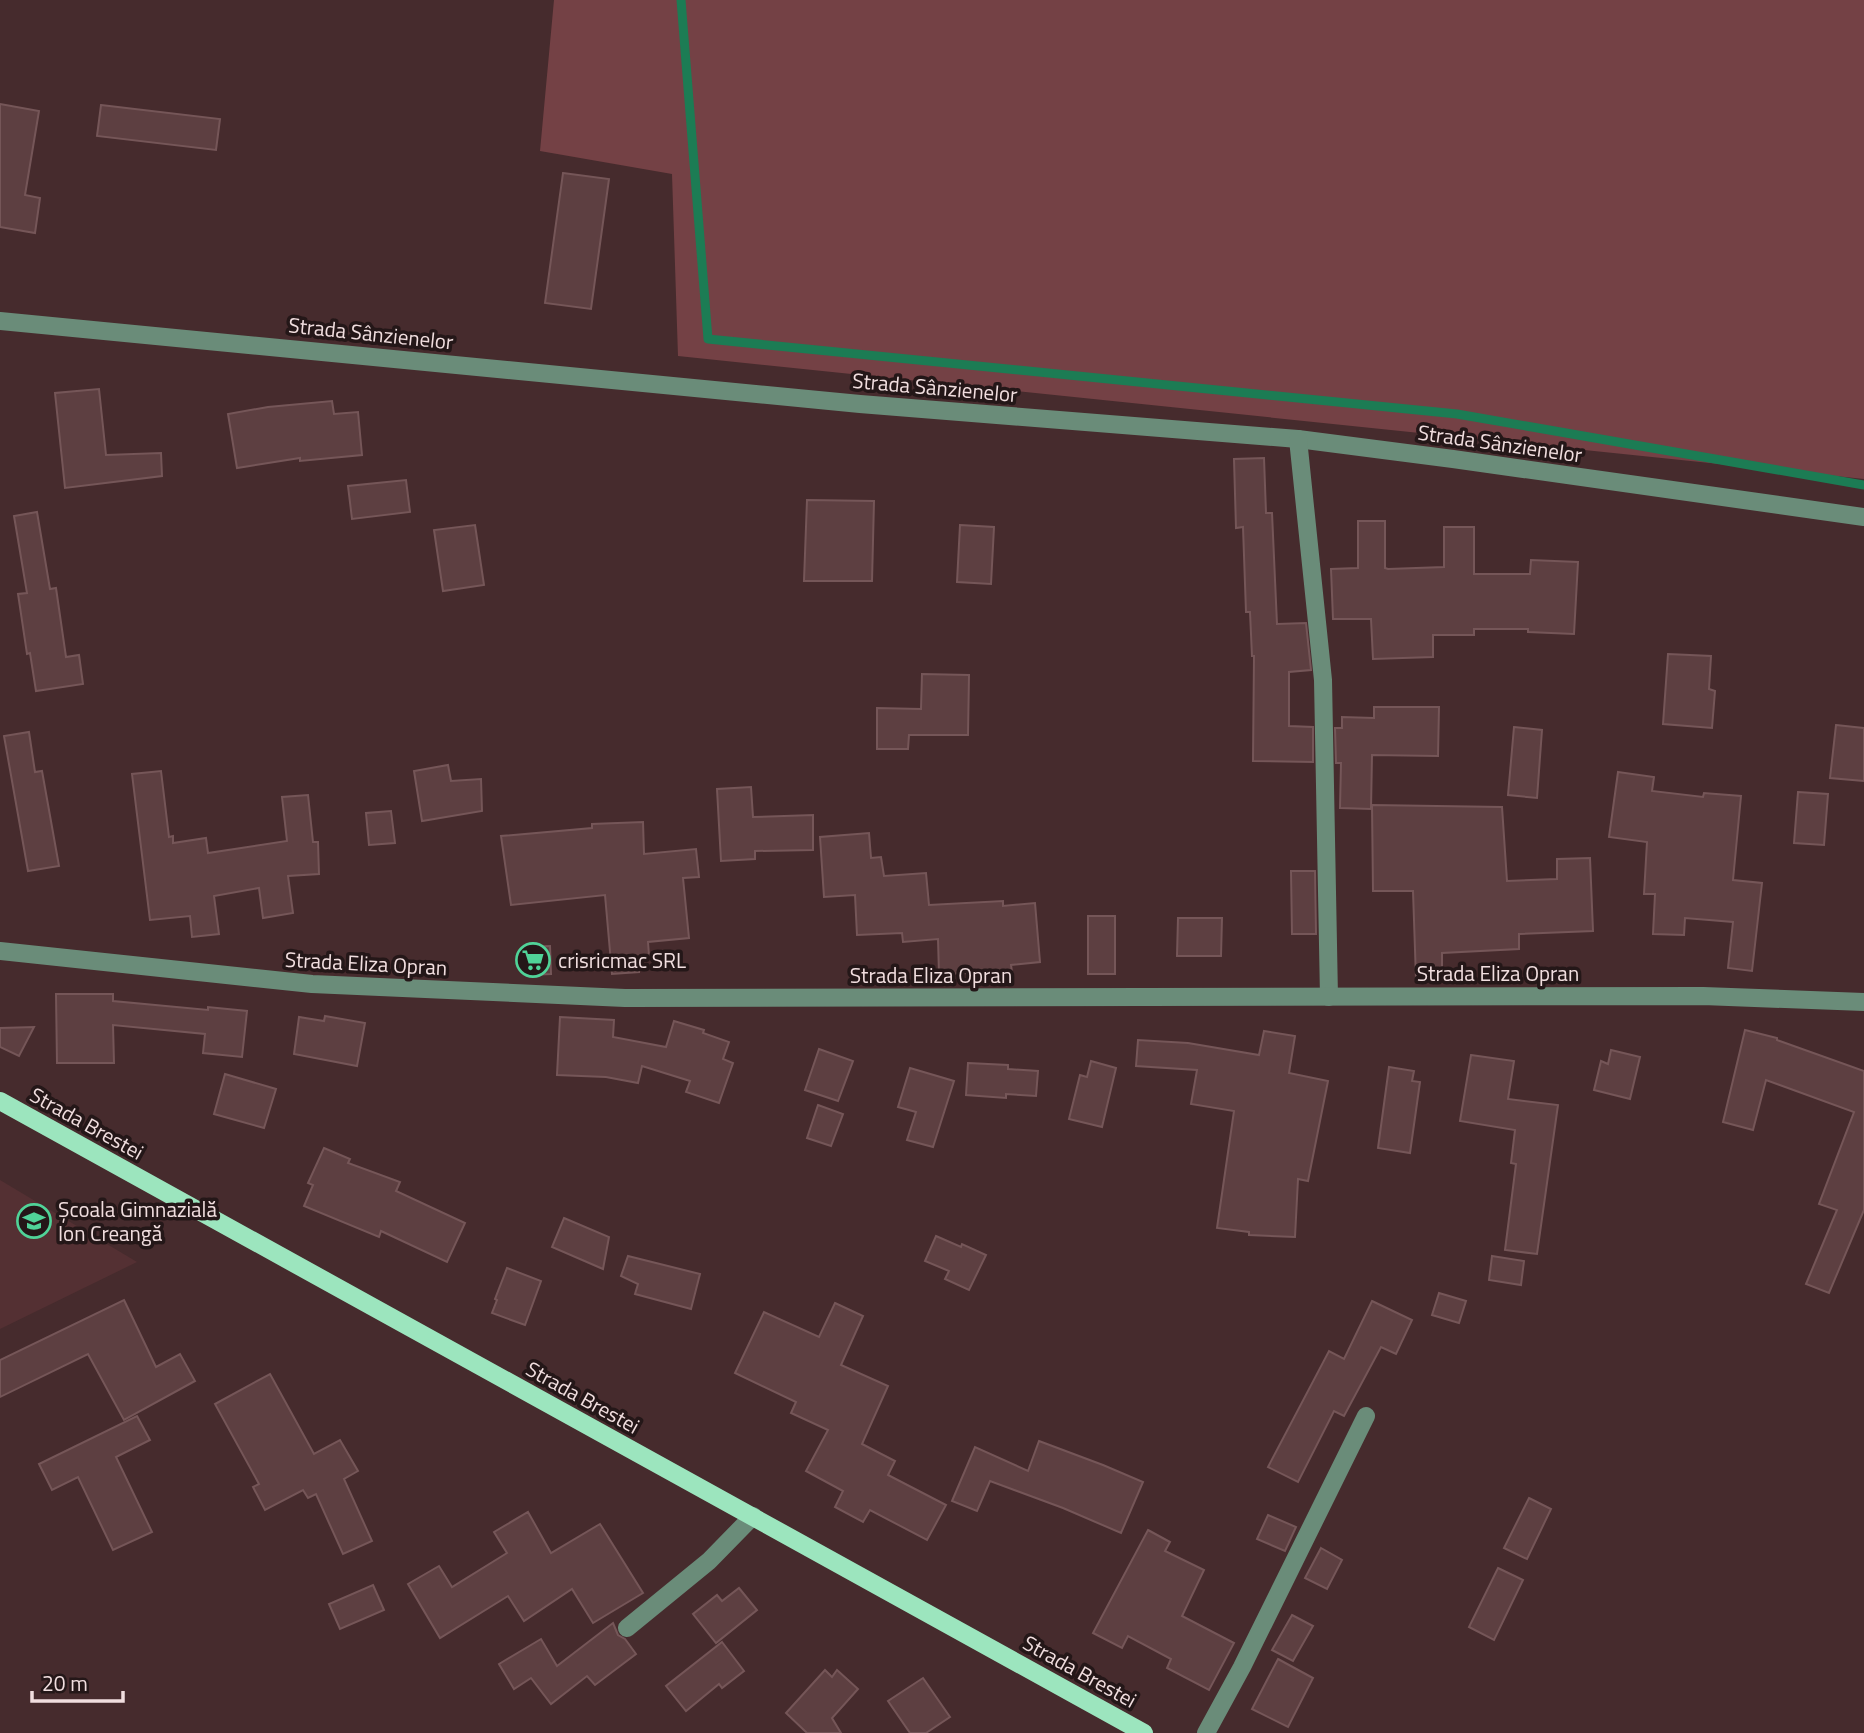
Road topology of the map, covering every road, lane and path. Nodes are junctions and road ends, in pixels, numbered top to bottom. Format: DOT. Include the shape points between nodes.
graph roads {
  1 [pos="0,321"];
  2 [pos="1298,439"];
  3 [pos="1864,517"];
  4 [pos="0,951"];
  5 [pos="1329,997"];
  6 [pos="1864,1002"];
  7 [pos="0,1101"];
  8 [pos="1366,1416"];
  9 [pos="753,1516"];
  10 [pos="627,1628"];
  11 [pos="1144,1733"];
  12 [pos="1206,1733"];
  1 -- 2 [label="street, Strada Sânzienelor" via="860,404"];
  2 -- 3 [label="street, Strada Sânzienelor"];
  2 -- 5 [label="street" via="1323,680"];
  4 -- 5 [label="street, Strada Eliza Opran" via="312,984 625,998"];
  5 -- 6 [label="street, Strada Eliza Opran" via="1703,996"];
  7 -- 9 [label="main road, Strada Brestei"];
  8 -- 12 [label="street"];
  9 -- 10 [label="street" via="709,1561"];
  9 -- 11 [label="main road, Strada Brestei"];
}
